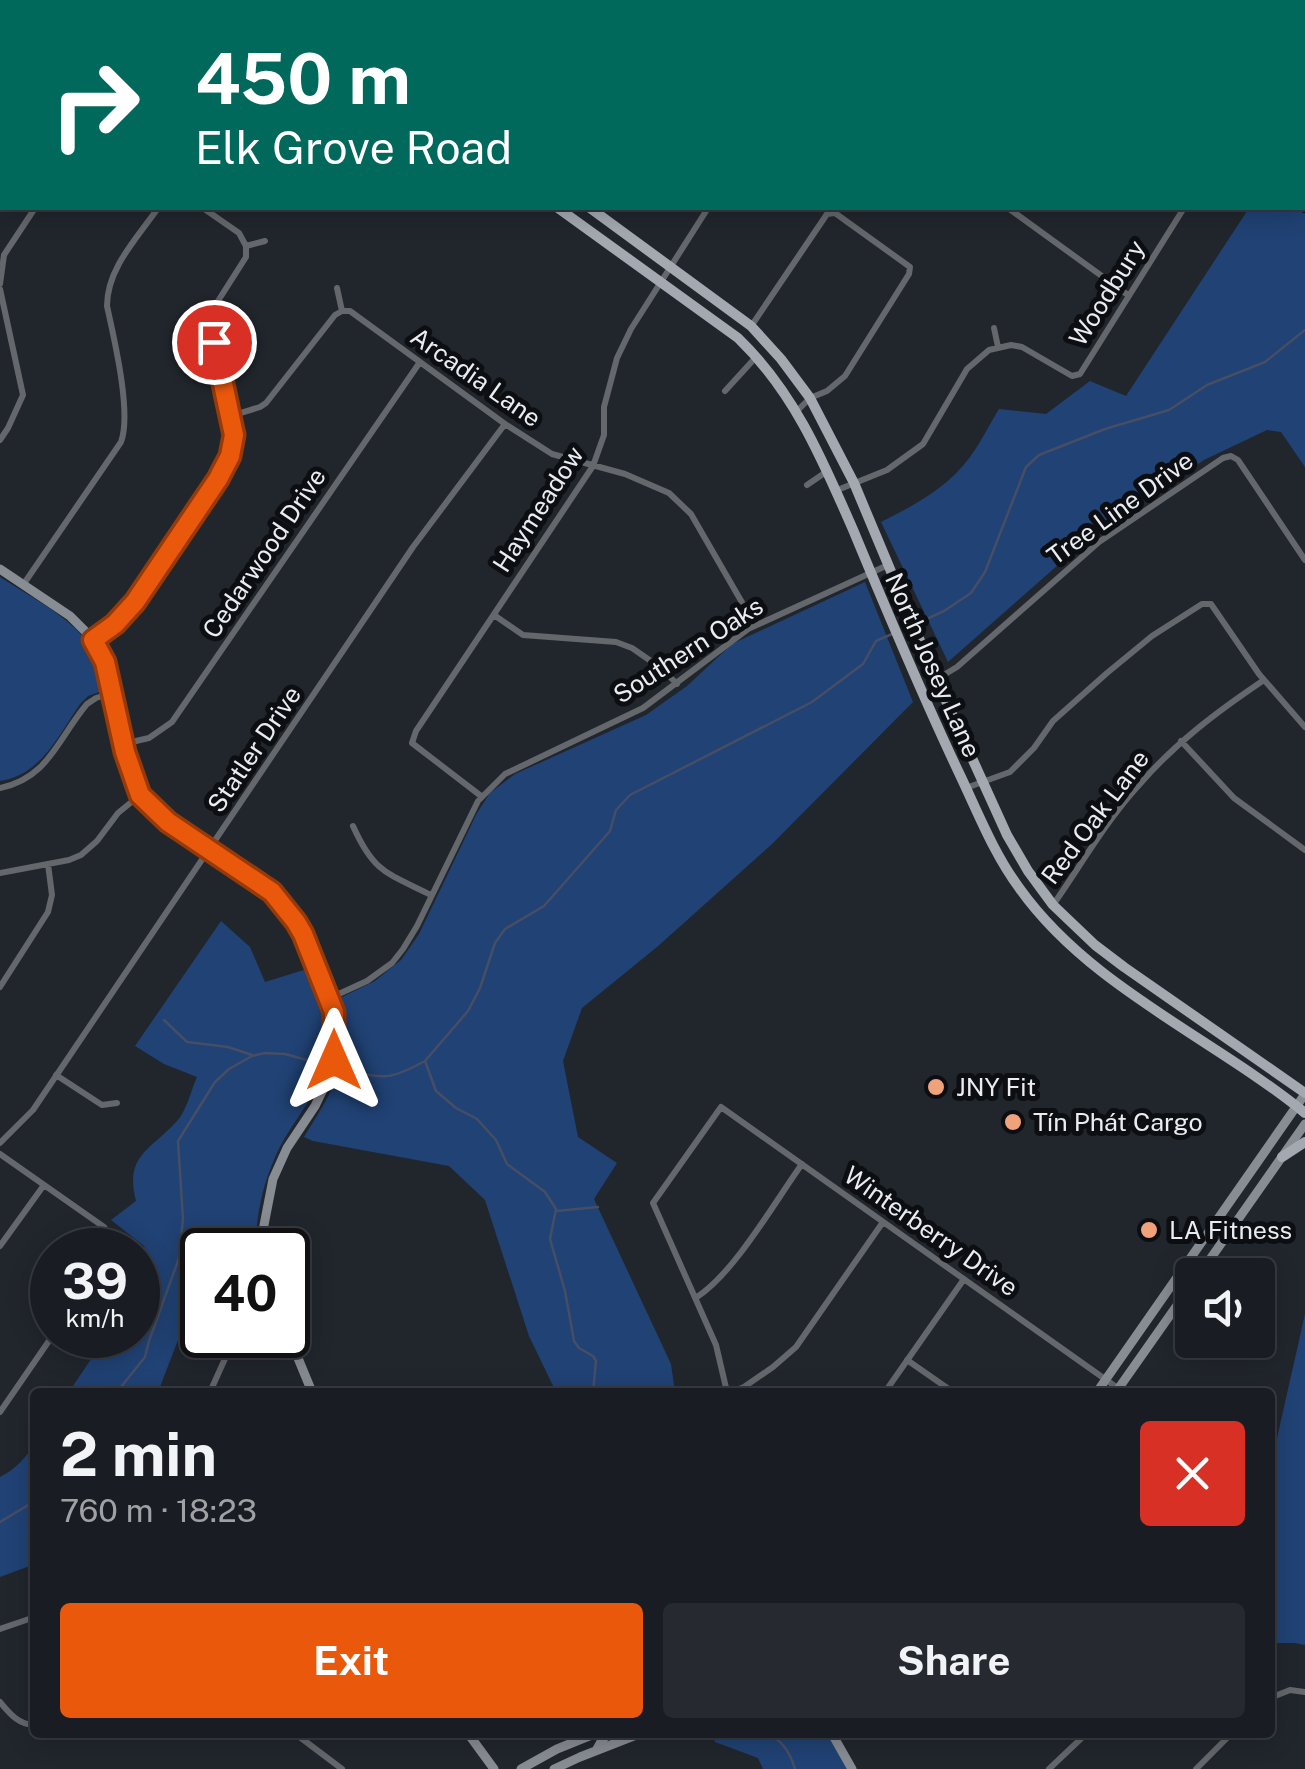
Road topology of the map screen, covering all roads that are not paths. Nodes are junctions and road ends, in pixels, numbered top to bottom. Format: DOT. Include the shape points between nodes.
graph roads {
  1 [pos="34,210"];
  2 [pos="157,210"];
  3 [pos="561,210"];
  4 [pos="587,210"];
  5 [pos="591,210"];
  6 [pos="707,210"];
  7 [pos="1011,210"];
  8 [pos="1183,210"];
  9 [pos="217,211"];
  10 [pos="578,222"];
  11 [pos="265,241"];
  12 [pos="246,246"];
  13 [pos="670,265"];
  14 [pos="662,282"];
  15 [pos="0,286"];
  16 [pos="338,288"];
  17 [pos="1128,296"];
  18 [pos="342,311"];
  19 [pos="751,326"];
  20 [pos="994,328"];
  21 [pos="998,347"];
  22 [pos="757,356"];
  23 [pos="420,362"];
  24 [pos="725,391"];
  25 [pos="810,398"];
  26 [pos="798,411"];
  27 [pos="231,416"];
  28 [pos="505,424"];
  29 [pos="0,440"];
  30 [pos="592,466"];
  31 [pos="827,471"];
  32 [pos="854,483"];
  33 [pos="807,484"];
  34 [pos="836,491"];
  35 [pos="1305,560"];
  36 [pos="889,565"];
  37 [pos="0,569"];
  38 [pos="871,573"];
  39 [pos="23,585"];
  40 [pos="494,615"];
  41 [pos="755,626"];
  42 [pos="93,640"];
  43 [pos="936,679"];
  44 [pos="1264,680"];
  45 [pos="677,684"];
  46 [pos="112,693"];
  47 [pos="1305,727"];
  48 [pos="1182,741"];
  49 [pos="124,744"];
  50 [pos="984,782"];
  51 [pos="0,788"];
  52 [pos="966,788"];
  53 [pos="140,795"];
  54 [pos="481,796"];
  55 [pos="354,826"];
  56 [pos="210,850"];
  57 [pos="1305,850"];
  58 [pos="48,864"];
  59 [pos="0,874"];
  60 [pos="431,894"];
  61 [pos="1053,905"];
  62 [pos="1124,967"];
  63 [pos="1118,982"];
  64 [pos="0,988"];
  65 [pos="330,998"];
  66 [pos="56,1076"];
  67 [pos="1305,1094"];
  68 [pos="118,1103"];
  69 [pos="1301,1110"];
  70 [pos="1305,1124"];
  71 [pos="1305,1142"];
  72 [pos="0,1143"];
  73 [pos="0,1154"];
  74 [pos="1282,1156"];
  75 [pos="802,1164"];
  76 [pos="44,1185"];
  77 [pos="883,1222"];
  78 [pos="105,1228"];
  79 [pos="264,1228"];
  80 [pos="1200,1244"];
  81 [pos="0,1246"];
  82 [pos="1214,1254"];
  83 [pos="1211,1258"];
  84 [pos="964,1279"];
  85 [pos="697,1297"];
  86 [pos="1175,1309"];
  87 [pos="37,1358"];
  88 [pos="225,1358"];
  89 [pos="296,1358"];
  90 [pos="907,1360"];
  91 [pos="1106,1379"];
  92 [pos="212,1388"];
  93 [pos="310,1388"];
  94 [pos="728,1388"];
  95 [pos="741,1388"];
  96 [pos="888,1388"];
  97 [pos="947,1388"];
  98 [pos="1100,1388"];
  99 [pos="1115,1388"];
  100 [pos="1120,1388"];
  101 [pos="0,1412"];
  102 [pos="30,1619"];
  103 [pos="0,1628"];
  104 [pos="1305,1692"];
  105 [pos="1275,1696"];
  106 [pos="0,1702"];
  107 [pos="30,1725"];
  108 [pos="302,1738"];
  109 [pos="471,1738"];
  110 [pos="584,1738"];
  111 [pos="605,1738"];
  112 [pos="628,1738"];
  113 [pos="834,1738"];
  114 [pos="1082,1738"];
  115 [pos="1227,1738"];
  116 [pos="597,1750"];
  117 [pos="342,1769"];
  118 [pos="494,1769"];
  119 [pos="521,1769"];
  120 [pos="554,1769"];
  121 [pos="852,1769"];
  122 [pos="1049,1769"];
  123 [pos="1196,1769"];
  1 -- 15 [label="street" via="4,255"];
  2 -- 39 [label="street" via="117,267 107,294 124,434"];
  3 -- 10 [label="main road, North Josey Lane"];
  4 -- 10 [label="street"];
  5 -- 13 [label="main road, North Josey Lane"];
  6 -- 13 [label="street, Haymeadow"];
  7 -- 17 [label="street"];
  8 -- 17 [label="street, Woodbury"];
  9 -- 12 [label="street"];
  10 -- 14 [label="main road, North Josey Lane"];
  11 -- 12 [label="street"];
  12 -- 27 [label="street" via="212,324"];
  13 -- 14 [label="street, Haymeadow"];
  13 -- 19 [label="main road, North Josey Lane"];
  14 -- 22 [label="main road, North Josey Lane"];
  14 -- 30 [label="street, Haymeadow" via="617,358"];
  15 -- 29 [label="street" via="23,395"];
  16 -- 18 [label="street"];
  17 -- 21 [label="street, Woodbury" via="1076,376 1022,347"];
  18 -- 23 [label="street, Arcadia Lane"];
  18 -- 27 [label="street" via="266,403"];
  19 -- 25 [label="main road, North Josey Lane"];
  19 -- 25 [label="street" via="827,214 835,213 910,268 846,376"];
  20 -- 21 [label="street"];
  21 -- 32 [label="street" via="967,369 923,444"];
  22 -- 24 [label="street"];
  22 -- 26 [label="main road, North Josey Lane"];
  23 -- 28 [label="street, Arcadia Lane"];
  23 -- 49 [label="street, Cedarwood Drive" via="172,722"];
  25 -- 26 [label="street"];
  25 -- 32 [label="main road, North Josey Lane"];
  26 -- 31 [label="main road, North Josey Lane"];
  27 -- 42 [label="street" via="234,442 218,479 135,602"];
  28 -- 30 [label="street, Arcadia Lane" via="552,454"];
  28 -- 56 [label="street, Statler Drive" via="413,548"];
  30 -- 40 [label="street, Haymeadow"];
  30 -- 41 [label="street, Arcadia Lane" via="657,486 685,508"];
  31 -- 33 [label="street"];
  31 -- 34 [label="main road, North Josey Lane"];
  32 -- 34 [label="street"];
  32 -- 36 [label="main road, North Josey Lane"];
  34 -- 38 [label="main road, North Josey Lane"];
  35 -- 43 [label="street, Tree Line Drive" via="1238,460 1224,458 1099,542"];
  36 -- 38 [label="street, Southern Oaks"];
  36 -- 43 [label="main road, North Josey Lane"];
  37 -- 39 [label="street"];
  38 -- 41 [label="street, Southern Oaks"];
  38 -- 52 [label="main road, North Josey Lane"];
  39 -- 42 [label="street"];
  40 -- 45 [label="street" via="523,635 632,648"];
  40 -- 54 [label="street, Haymeadow" via="412,743"];
  41 -- 45 [label="street, Southern Oaks"];
  42 -- 46 [label="street"];
  43 -- 50 [label="main road, North Josey Lane"];
  44 -- 47 [label="street"];
  44 -- 48 [label="street, Red Oak Lane"];
  44 -- 50 [label="street" via="1211,604 1202,604 1107,673 1010,772"];
  45 -- 54 [label="street, Southern Oaks" via="644,708 514,768"];
  46 -- 49 [label="street"];
  46 -- 51 [label="street" via="84,707 36,774"];
  48 -- 57 [label="street" via="1234,798"];
  48 -- 61 [label="street, Red Oak Lane" via="1128,798"];
  49 -- 53 [label="street"];
  50 -- 52 [label="street"];
  50 -- 61 [label="main road, North Josey Lane" via="1014,848"];
  52 -- 63 [label="main road, North Josey Lane" via="1021,891 1076,951"];
  53 -- 56 [label="street"];
  53 -- 58 [label="street" via="92,848"];
  54 -- 60 [label="street, Southern Oaks"];
  55 -- 60 [label="street" via="384,872"];
  56 -- 65 [label="street" via="285,908"];
  56 -- 66 [label="street, Statler Drive"];
  58 -- 59 [label="street"];
  58 -- 64 [label="street" via="48,912"];
  60 -- 65 [label="street, Southern Oaks" via="392,963"];
  61 -- 62 [label="main road, North Josey Lane"];
  62 -- 63 [label="main road"];
  62 -- 67 [label="main road, North Josey Lane"];
  63 -- 69 [label="main road, North Josey Lane"];
  65 -- 79 [label="street" via="331,1073 273,1179"];
  66 -- 68 [label="street" via="102,1105"];
  66 -- 72 [label="street, Statler Drive"];
  67 -- 69 [label="street"];
  69 -- 80 [label="street"];
  70 -- 74 [label="street"];
  71 -- 74 [label="main road"];
  73 -- 76 [label="street"];
  74 -- 82 [label="street"];
  75 -- 77 [label="street, Winterberry Drive"];
  75 -- 85 [label="street" via="731,1264"];
  75 -- 85 [label="street, Winterberry Drive" via="721,1107 653,1204"];
  76 -- 78 [label="street"];
  76 -- 81 [label="street"];
  77 -- 84 [label="street, Winterberry Drive"];
  77 -- 95 [label="street" via="796,1347"];
  80 -- 82 [label="street"];
  80 -- 91 [label="street"];
  82 -- 83 [label="street"];
  84 -- 90 [label="street"];
  84 -- 91 [label="street, Winterberry Drive"];
  85 -- 94 [label="street"];
  86 -- 100 [label="street"];
  87 -- 101 [label="street"];
  88 -- 92 [label="street"];
  89 -- 93 [label="street"];
  90 -- 96 [label="street"];
  90 -- 97 [label="street"];
  91 -- 98 [label="street"];
  91 -- 99 [label="street, Winterberry Drive"];
  102 -- 103 [label="street"];
  104 -- 105 [label="street"];
  106 -- 107 [label="street"];
  108 -- 117 [label="street"];
  109 -- 118 [label="street"];
  110 -- 119 [label="street"];
  111 -- 116 [label="street"];
  112 -- 116 [label="street"];
  113 -- 121 [label="street"];
  114 -- 122 [label="street"];
  115 -- 123 [label="street"];
  116 -- 120 [label="street"];
}
